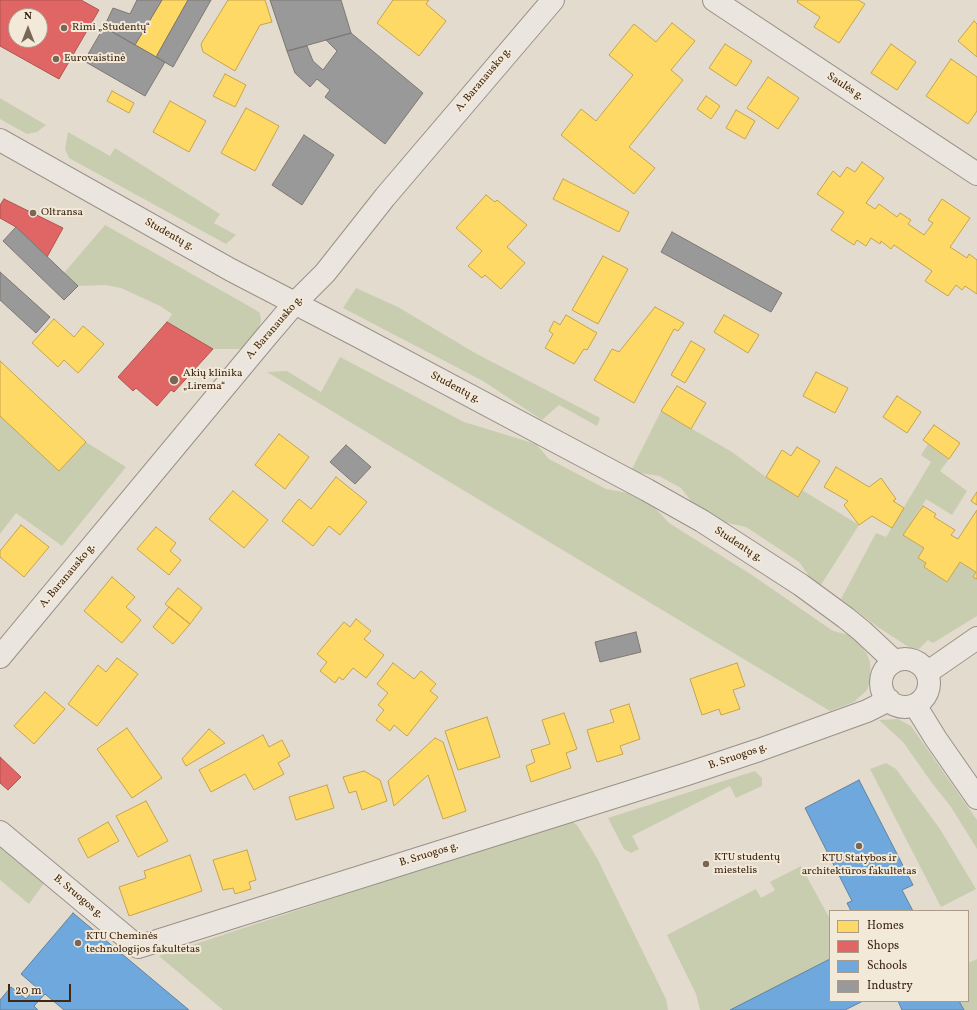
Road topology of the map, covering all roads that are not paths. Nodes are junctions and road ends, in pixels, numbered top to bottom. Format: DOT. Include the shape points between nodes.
graph roads {
  1 [pos="552,0"];
  2 [pos="714,0"];
  3 [pos="0,140"];
  4 [pos="977,174"];
  5 [pos="295,303"];
  6 [pos="977,638"];
  7 [pos="0,657"];
  8 [pos="894,661"];
  9 [pos="928,672"];
  10 [pos="889,700"];
  11 [pos="915,705"];
  12 [pos="977,798"];
  13 [pos="0,832"];
  1 -- 5 [label="street, A. Baranausko g." via="385,196 325,273"];
  2 -- 4 [label="street, Saulės g."];
  3 -- 5 [label="street, Studentų g." via="223,266"];
  5 -- 7 [label="street, A. Baranausko g."];
  5 -- 8 [label="street, Studentų g." via="702,521 801,585 862,631"];
  6 -- 9 [label="street"];
  8 -- 9 [label="street" via="909,658 923,665"];
  8 -- 10 [label="street" via="883,672 881,679 881,687"];
  9 -- 11 [label="street" via="928,691"];
  10 -- 11 [label="street" via="901,707"];
  10 -- 13 [label="street, B. Sruogos g." via="860,714 687,774 138,947"];
  11 -- 12 [label="street"];
}
